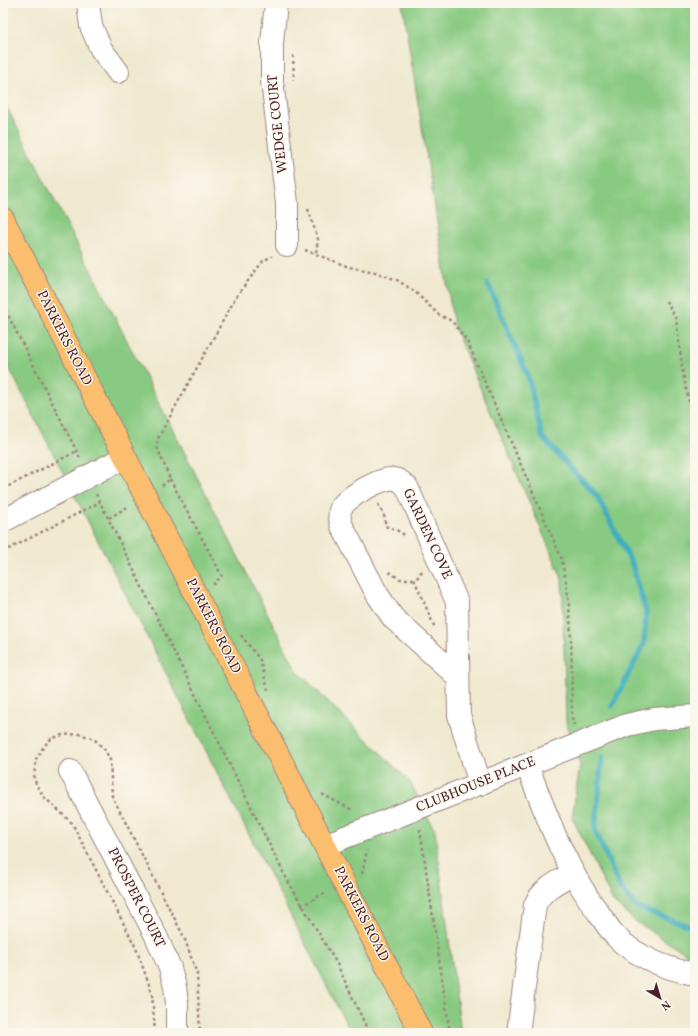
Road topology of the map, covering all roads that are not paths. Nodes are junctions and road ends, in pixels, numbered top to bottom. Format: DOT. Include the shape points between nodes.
graph roads {
  1 [pos="88,3"];
  2 [pos="276,3"];
  3 [pos="118,72"];
  4 [pos="3,219"];
  5 [pos="287,245"];
  6 [pos="125,457"];
  7 [pos="3,521"];
  8 [pos="457,676"];
  9 [pos="695,716"];
  10 [pos="527,765"];
  11 [pos="70,771"];
  12 [pos="480,784"];
  13 [pos="325,845"];
  14 [pos="573,873"];
  15 [pos="695,974"];
  16 [pos="177,1033"];
  17 [pos="421,1033"];
  18 [pos="518,1033"];
  1 -- 3 [label="street" via="90,26"];
  2 -- 5 [label="street, WEDGE COURT" via="272,81 287,203"];
  4 -- 6 [label="main road, PARKERS ROAD"];
  6 -- 7 [label="street"];
  6 -- 13 [label="main road, PARKERS ROAD"];
  8 -- 8 [label="street, GARDEN COVE" via="392,618 381,600 339,517 344,501 354,494 387,479 395,479 407,487 457,602"];
  8 -- 12 [label="street, GARDEN COVE" via="459,715"];
  9 -- 10 [label="street, CLUBHOUSE PLACE" via="654,719 627,725"];
  10 -- 12 [label="street, CLUBHOUSE PLACE"];
  10 -- 14 [label="street"];
  11 -- 16 [label="street, PROSPER COURT" via="156,936 170,968 177,1003"];
  12 -- 13 [label="street, CLUBHOUSE PLACE"];
  13 -- 17 [label="main road, PARKERS ROAD"];
  14 -- 15 [label="street" via="612,933 627,946 675,970"];
  14 -- 18 [label="street" via="545,890 535,906"];
}
